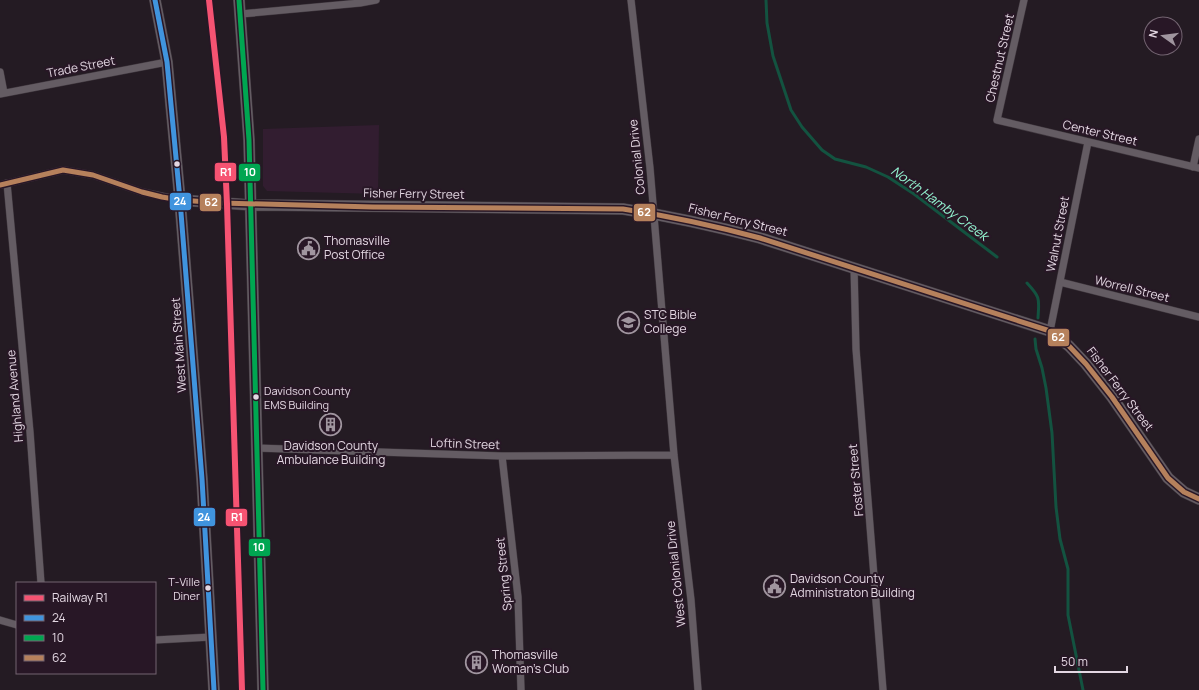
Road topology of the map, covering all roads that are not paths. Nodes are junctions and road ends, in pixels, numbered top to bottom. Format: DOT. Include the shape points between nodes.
graph roads {
  1 [pos="155,0"];
  2 [pos="239,0"];
  3 [pos="376,0"];
  4 [pos="631,0"];
  5 [pos="1024,0"];
  6 [pos="240,14"];
  7 [pos="167,62"];
  8 [pos="0,72"];
  9 [pos="2,93"];
  10 [pos="997,120"];
  11 [pos="1199,139"];
  12 [pos="1088,142"];
  13 [pos="1196,167"];
  14 [pos="3,184"];
  15 [pos="180,200"];
  16 [pos="251,205"];
  17 [pos="654,214"];
  18 [pos="854,267"];
  19 [pos="1060,282"];
  20 [pos="1199,317"];
  21 [pos="1050,331"];
  22 [pos="256,448"];
  23 [pos="674,455"];
  24 [pos="502,456"];
  25 [pos="1199,499"];
  26 [pos="41,582"];
  27 [pos="0,620"];
  28 [pos="16,625"];
  29 [pos="211,637"];
  30 [pos="156,640"];
  31 [pos="214,690"];
  32 [pos="263,690"];
  33 [pos="522,690"];
  34 [pos="698,690"];
  35 [pos="883,690"];
  1 -- 7 [label="street, West Main Street"];
  2 -- 6 [label="street"];
  3 -- 6 [label="street"];
  4 -- 17 [label="street, Colonial Drive"];
  5 -- 10 [label="street, Chestnut Street"];
  6 -- 16 [label="street" via="250,140"];
  7 -- 9 [label="street, Trade Street"];
  7 -- 15 [label="street, West Main Street"];
  8 -- 9 [label="street"];
  10 -- 12 [label="street, Center Street"];
  11 -- 13 [label="street"];
  12 -- 13 [label="street, Center Street"];
  12 -- 19 [label="street, Walnut Street"];
  14 -- 15 [label="street" via="63,170 78,171 142,192"];
  14 -- 26 [label="street, Highland Avenue" via="30,432"];
  15 -- 16 [label="street, Fisher Ferry Street"];
  15 -- 29 [label="street, West Main Street" via="202,479"];
  16 -- 17 [label="street, Fisher Ferry Street" via="623,209"];
  16 -- 22 [label="street"];
  17 -- 18 [label="street, Fisher Ferry Street" via="760,238"];
  17 -- 23 [label="street, Colonial Drive"];
  18 -- 21 [label="street, Fisher Ferry Street"];
  18 -- 35 [label="street, Foster Street" via="856,349"];
  19 -- 20 [label="street, Worrell Street"];
  19 -- 21 [label="street, Walnut Street"];
  21 -- 25 [label="street, Fisher Ferry Street" via="1086,364 1168,478 1184,492"];
  22 -- 24 [label="street, Loftin Street"];
  22 -- 32 [label="street"];
  23 -- 24 [label="street, Loftin Street"];
  23 -- 34 [label="street, West Colonial Drive" via="691,600"];
  24 -- 33 [label="street, Spring Street" via="518,598"];
  27 -- 28 [label="street"];
  29 -- 30 [label="street"];
  29 -- 31 [label="street, West Main Street"];
}
